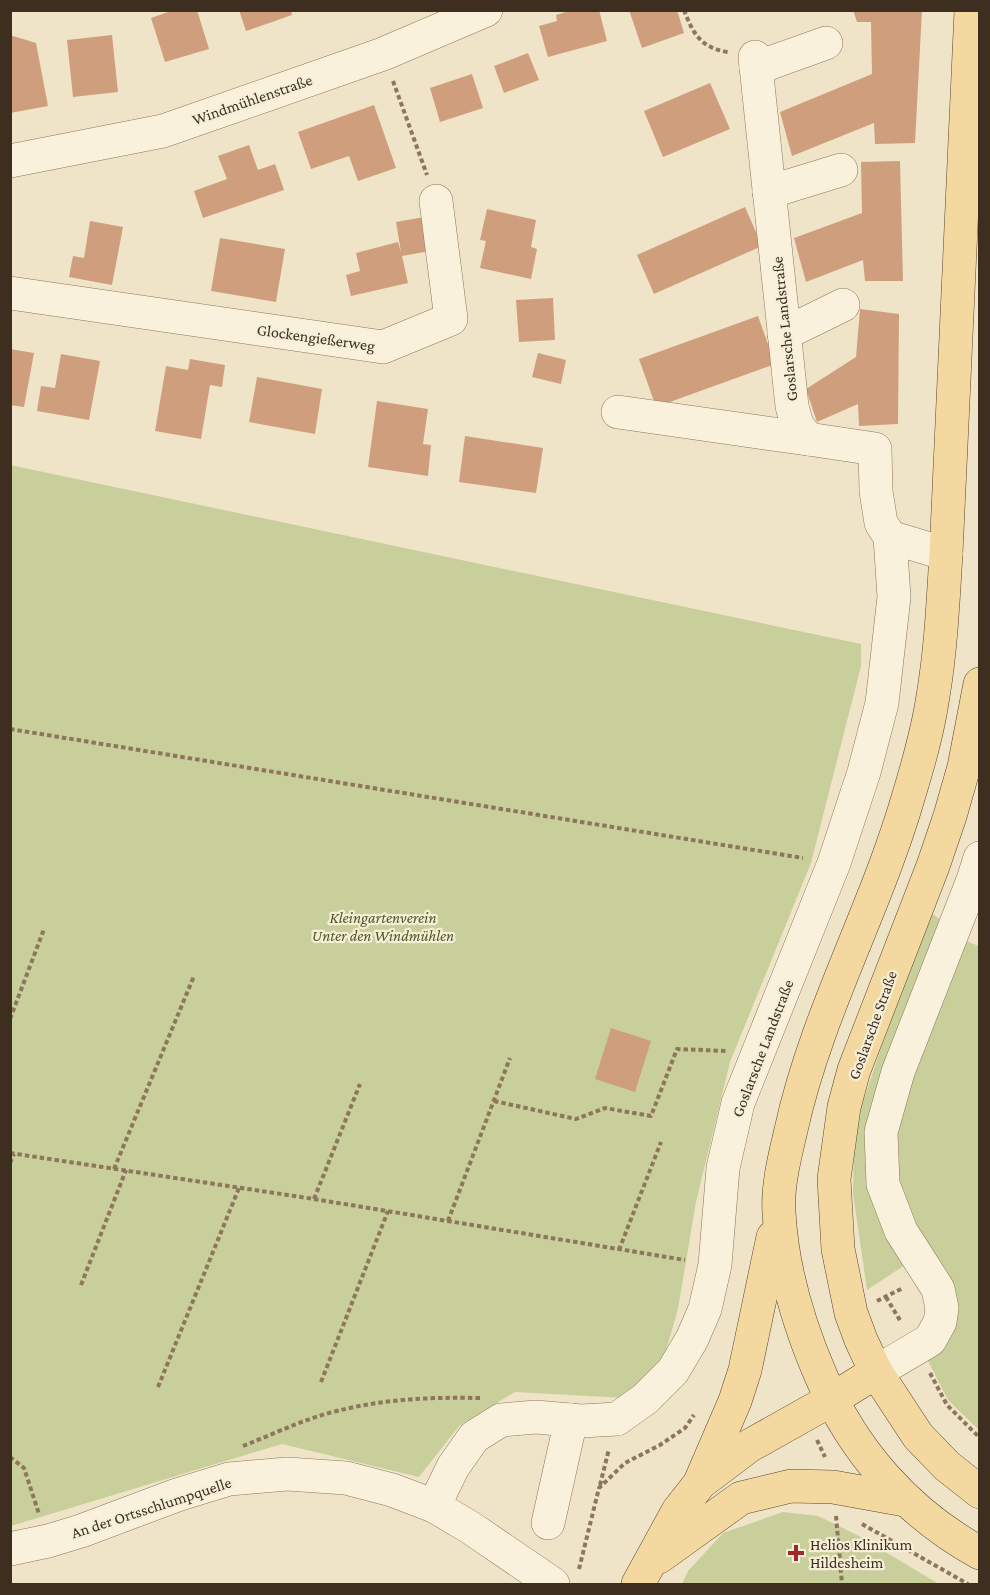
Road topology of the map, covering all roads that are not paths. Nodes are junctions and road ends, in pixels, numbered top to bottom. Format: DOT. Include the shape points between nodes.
graph roads {
  1 [pos="486,10"];
  2 [pos="971,10"];
  3 [pos="826,43"];
  4 [pos="10,161"];
  5 [pos="840,170"];
  6 [pos="769,192"];
  7 [pos="436,201"];
  8 [pos="980,281"];
  9 [pos="10,293"];
  10 [pos="843,305"];
  11 [pos="784,334"];
  12 [pos="954,384"];
  13 [pos="618,412"];
  14 [pos="808,439"];
  15 [pos="890,537"];
  16 [pos="946,554"];
  17 [pos="980,684"];
  18 [pos="980,858"];
  19 [pos="778,1209"];
  20 [pos="876,1372"];
  21 [pos="831,1400"];
  22 [pos="571,1420"];
  23 [pos="700,1483"];
  24 [pos="980,1492"];
  25 [pos="905,1500"];
  26 [pos="434,1506"];
  27 [pos="548,1523"];
  28 [pos="10,1549"];
  29 [pos="980,1553"];
  30 [pos="643,1575"];
  31 [pos="566,1579"];
  1 -- 4 [label="street, Windmühlenstraße" via="383,54 163,130"];
  2 -- 12 [label="main road"];
  3 -- 6 [label="street, Goslarsche Landstraße" via="756,62"];
  5 -- 6 [label="street"];
  6 -- 11 [label="street, Goslarsche Landstraße"];
  7 -- 9 [label="street, Glockengießerweg" via="451,319 383,347"];
  8 -- 12 [label="main road" via="969,346"];
  10 -- 11 [label="street"];
  11 -- 14 [label="street, Goslarsche Landstraße" via="792,406 797,425"];
  12 -- 16 [label="main road"];
  13 -- 14 [label="street"];
  14 -- 15 [label="street, Goslarsche Landstraße" via="875,449 880,523"];
  15 -- 16 [label="street"];
  15 -- 22 [label="street, Goslarsche Landstraße" via="894,597 882,703 834,863 738,1103 723,1168 716,1265 705,1309 673,1371 645,1399 617,1419"];
  16 -- 19 [label="main road" via="941,639 922,749 886,864 796,1104"];
  17 -- 20 [label="main road, Goslarsche Straße" via="950,816 854,1070 838,1141 834,1179 838,1249 851,1312"];
  18 -- 20 [label="street" via="898,1072 881,1132 883,1184 901,1231 938,1289 940,1322 930,1340"];
  19 -- 21 [label="main road" via="786,1274 804,1335"];
  19 -- 23 [label="main road" via="750,1352 735,1401"];
  20 -- 21 [label="main road"];
  20 -- 24 [label="main road, Goslarsche Straße" via="918,1436"];
  21 -- 23 [label="main road" via="749,1446"];
  21 -- 25 [label="main road" via="875,1468"];
  22 -- 26 [label="street" via="525,1418 501,1420 492,1425 474,1437 453,1467"];
  22 -- 27 [label="street"];
  23 -- 30 [label="main road" via="678,1511"];
  25 -- 29 [label="main road"];
  25 -- 30 [label="main road" via="833,1487 791,1486 741,1498"];
  26 -- 28 [label="street, An der Ortsschlumpquelle" via="346,1478 287,1474 229,1479 81,1531"];
  26 -- 31 [label="street, An der Ortsschlumpquelle"];
}
